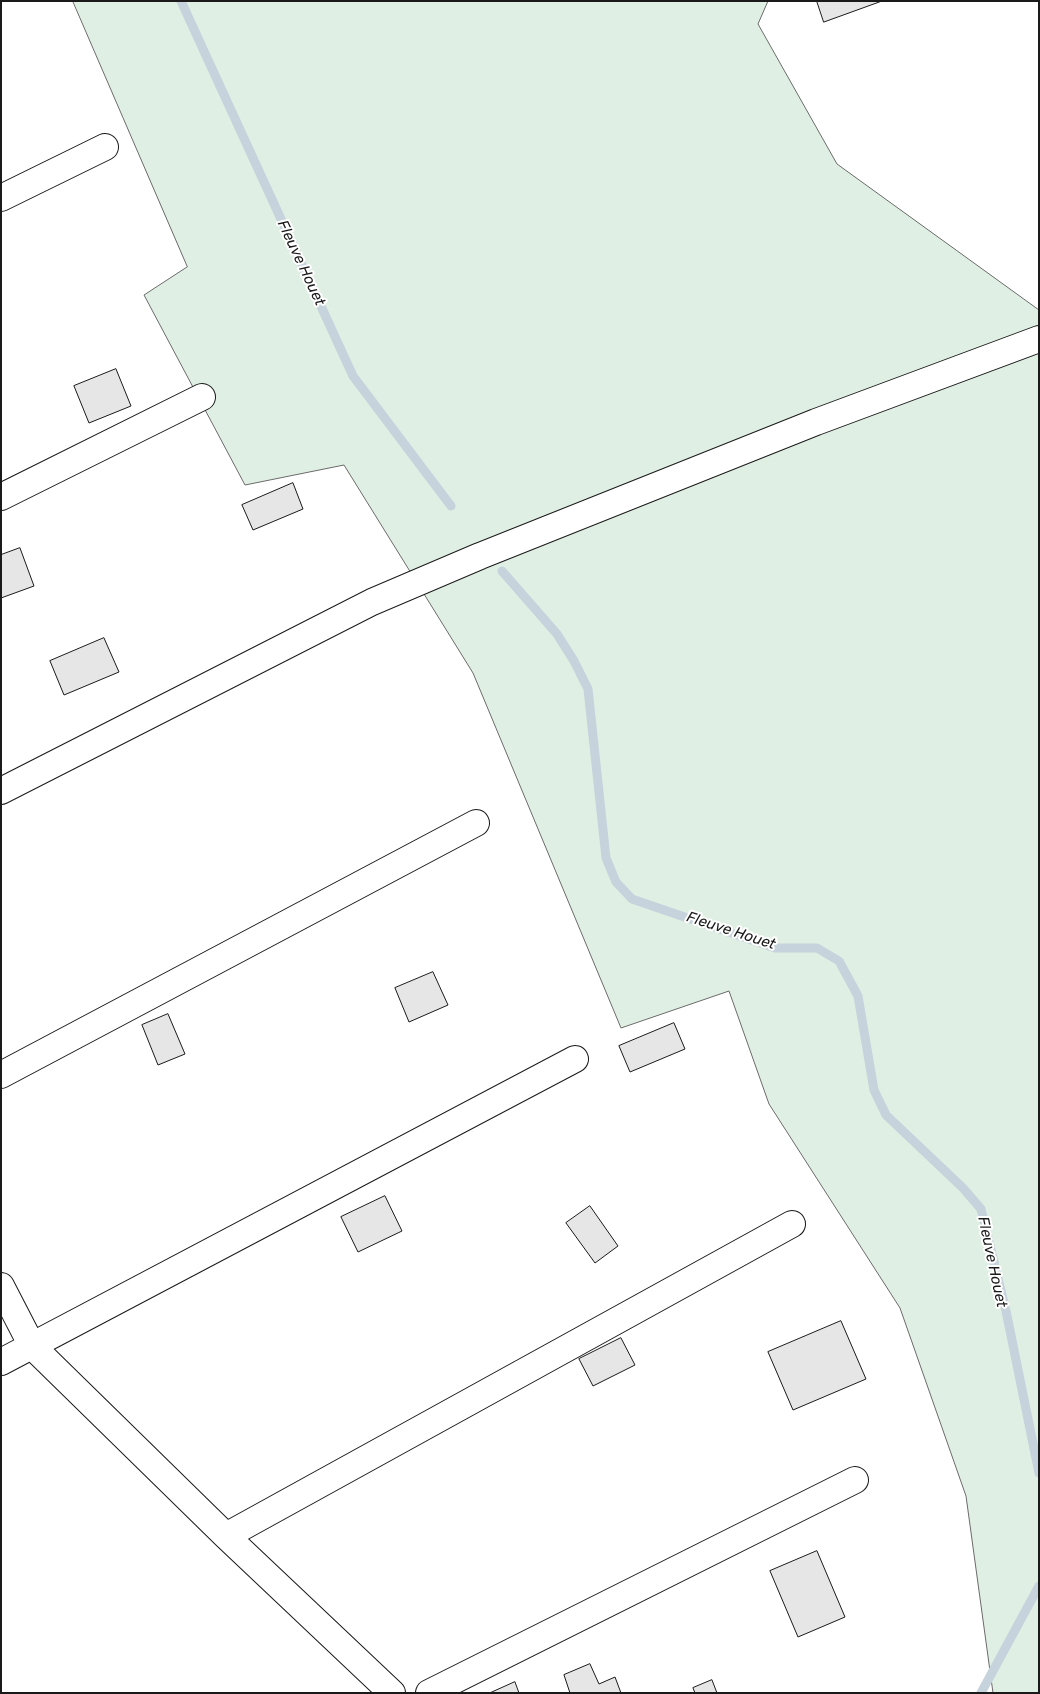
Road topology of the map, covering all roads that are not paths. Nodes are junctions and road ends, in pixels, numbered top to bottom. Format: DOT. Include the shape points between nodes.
graph roads {
  1 [pos="106,147"];
  2 [pos="1,198"];
  3 [pos="1039,339"];
  4 [pos="202,397"];
  5 [pos="1,497"];
  6 [pos="1,791"];
  7 [pos="476,823"];
  8 [pos="575,1059"];
  9 [pos="1,1075"];
  10 [pos="792,1224"];
  11 [pos="1,1286"];
  12 [pos="32,1346"];
  13 [pos="1,1362"];
  14 [pos="855,1480"];
  15 [pos="226,1536"];
  16 [pos="392,1693"];
  17 [pos="429,1693"];
  1 -- 2 [label="street"];
  3 -- 6 [label="street" via="816,422 372,602"];
  4 -- 5 [label="street"];
  7 -- 9 [label="street"];
  8 -- 12 [label="street"];
  10 -- 15 [label="street"];
  11 -- 12 [label="street"];
  12 -- 13 [label="street"];
  12 -- 15 [label="street"];
  14 -- 17 [label="street"];
  15 -- 16 [label="street"];
}
